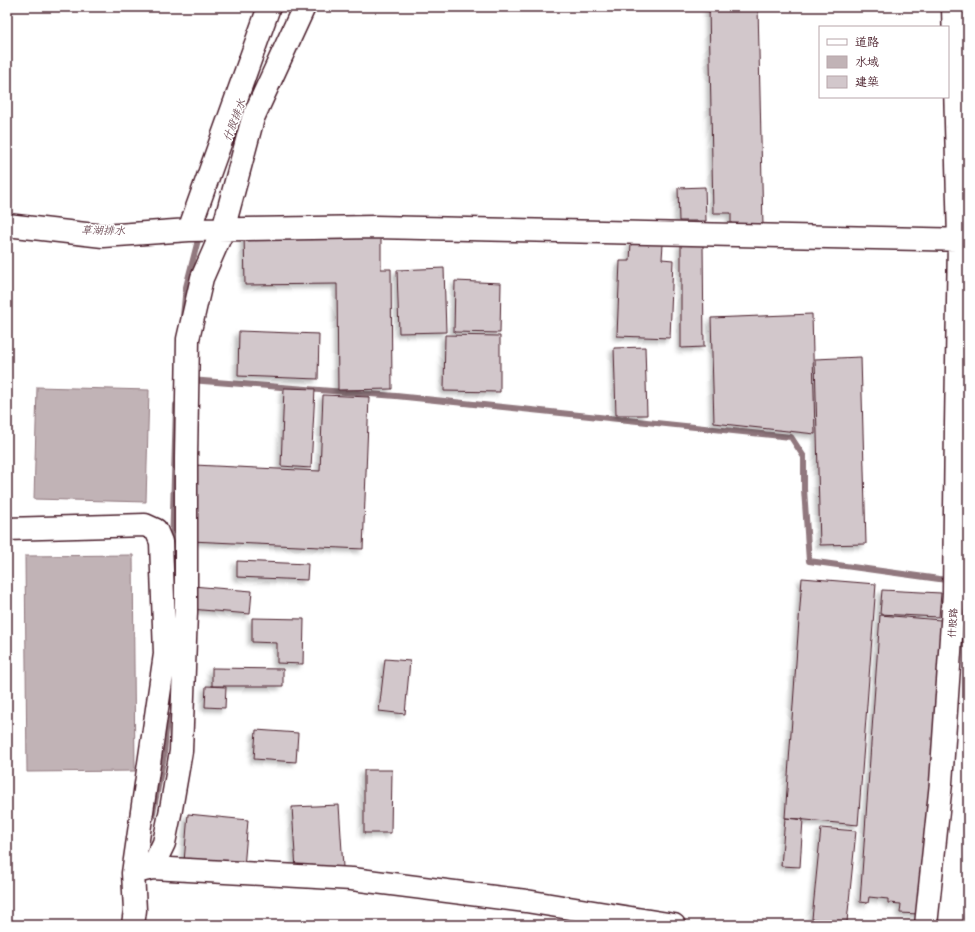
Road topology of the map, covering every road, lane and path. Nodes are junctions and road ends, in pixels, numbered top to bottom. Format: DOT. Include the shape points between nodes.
graph roads {
  1 [pos="269,7"];
  2 [pos="304,7"];
  3 [pos="953,7"];
  4 [pos="7,225"];
  5 [pos="189,230"];
  6 [pos="223,230"];
  7 [pos="963,240"];
  8 [pos="7,529"];
  9 [pos="961,595"];
  10 [pos="142,870"];
  11 [pos="133,925"];
  12 [pos="674,925"];
  13 [pos="926,925"];
  1 -- 5 [label="street"];
  2 -- 6 [label="street" via="253,118"];
  3 -- 7 [label="street, 什股路"];
  4 -- 5 [label="street" via="103,236"];
  5 -- 6 [label="street"];
  6 -- 7 [label="street" via="375,227"];
  6 -- 10 [label="street" via="202,278 188,339 186,612 181,751 164,843"];
  7 -- 9 [label="street, 什股路" via="955,442"];
  8 -- 10 [label="street" via="145,525 156,530 162,542 165,654"];
  9 -- 13 [label="street, 什股路"];
  10 -- 11 [label="street"];
  10 -- 12 [label="street" via="352,879 526,901"];
}
